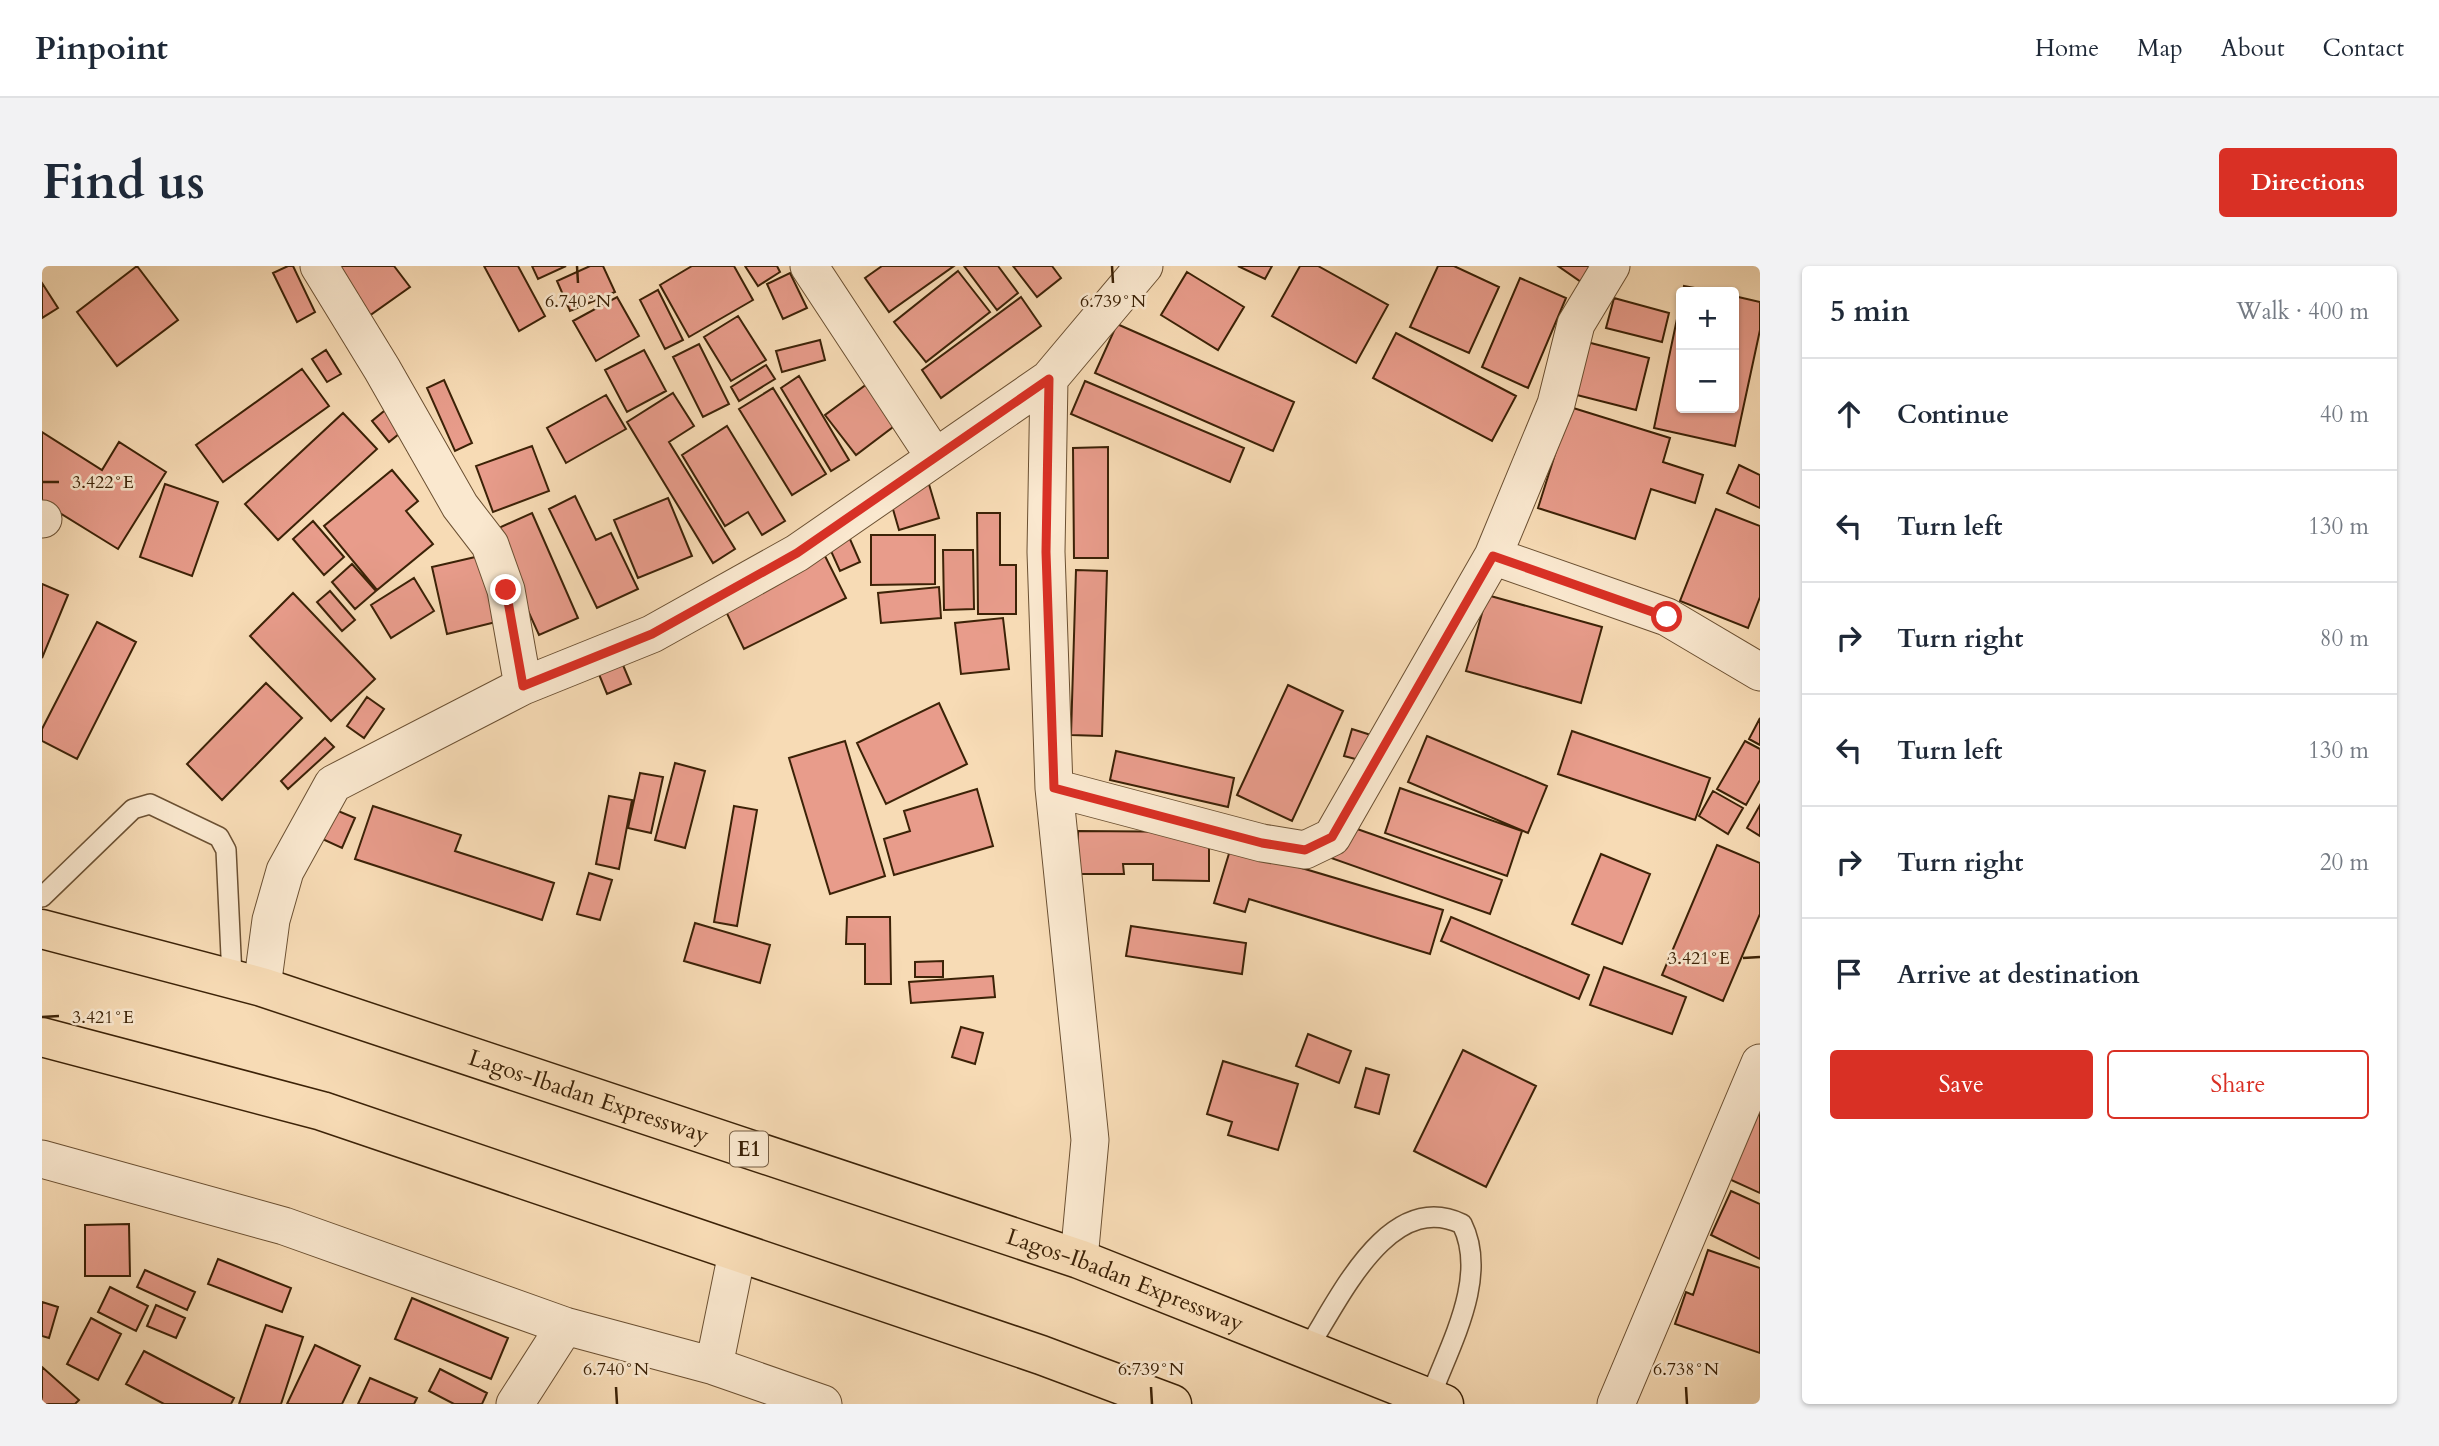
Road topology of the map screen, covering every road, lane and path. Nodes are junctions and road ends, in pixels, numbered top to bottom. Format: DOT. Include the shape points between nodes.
graph roads {
  1 [pos="319,266"];
  2 [pos="808,266"];
  3 [pos="1144,266"];
  4 [pos="1611,266"];
  5 [pos="1049,379"];
  6 [pos="934,456"];
  7 [pos="1493,556"];
  8 [pos="1760,672"];
  9 [pos="523,686"];
  10 [pos="1054,788"];
  11 [pos="42,897"];
  12 [pos="42,929"];
  13 [pos="247,982"];
  14 [pos="42,1038"];
  15 [pos="1760,1063"];
  16 [pos="42,1159"];
  17 [pos="737,1253"];
  18 [pos="1079,1259"];
  19 [pos="565,1326"];
  20 [pos="1308,1348"];
  21 [pos="713,1366"];
  22 [pos="1437,1401"];
  23 [pos="515,1404"];
  24 [pos="823,1404"];
  25 [pos="1172,1404"];
  26 [pos="1616,1404"];
  1 -- 9 [label="street" via="460,506 490,545 506,590"];
  2 -- 6 [label="street"];
  3 -- 5 [label="street"];
  4 -- 7 [label="street" via="1576,324 1556,404"];
  5 -- 6 [label="street"];
  5 -- 10 [label="street" via="1046,552"];
  6 -- 9 [label="street" via="797,553 652,634"];
  7 -- 8 [label="street" via="1667,617"];
  7 -- 10 [label="street" via="1332,837 1305,850 1262,843"];
  9 -- 13 [label="street" via="333,785 285,871"];
  10 -- 18 [label="street" via="1090,1140"];
  11 -- 13 [label="lane" via="128,814 150,804 219,837 226,850"];
  12 -- 13 [label="highway, Lagos-Ibadan Expressway / E1"];
  13 -- 18 [label="highway, Lagos-Ibadan Expressway / E1"];
  14 -- 17 [label="highway" via="322,1111"];
  15 -- 26 [label="street"];
  16 -- 19 [label="street" via="284,1226"];
  17 -- 21 [label="street"];
  17 -- 25 [label="highway"];
  18 -- 20 [label="highway, Lagos-Ibadan Expressway / E1"];
  19 -- 21 [label="street"];
  19 -- 23 [label="street"];
  20 -- 22 [label="highway, Lagos-Ibadan Expressway / E1"];
  20 -- 22 [label="lane" via="1372,1249 1404,1223 1426,1215 1445,1216 1462,1223 1471,1257 1467,1298"];
  21 -- 24 [label="street"];
}
